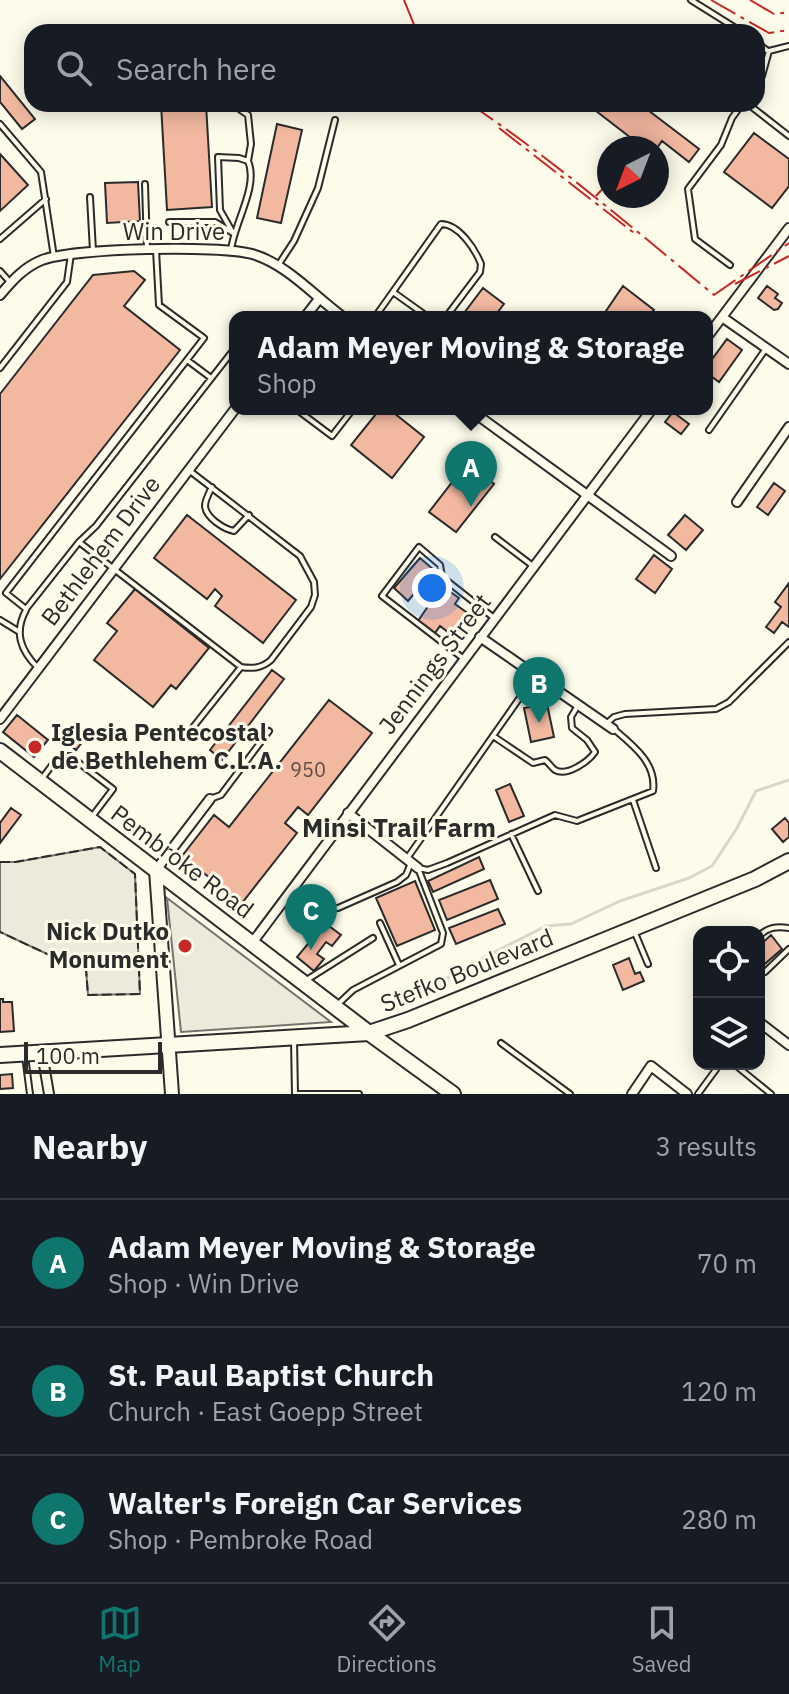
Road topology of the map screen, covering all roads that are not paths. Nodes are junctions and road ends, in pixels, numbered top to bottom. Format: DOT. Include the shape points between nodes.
graph roads {
  1 [pos="691,0"];
  2 [pos="729,24"];
  3 [pos="789,46"];
  4 [pos="765,48"];
  5 [pos="769,51"];
  6 [pos="765,65"];
  7 [pos="244,112"];
  8 [pos="738,112"];
  9 [pos="756,112"];
  10 [pos="335,120"];
  11 [pos="0,124"];
  12 [pos="789,136"];
  13 [pos="248,161"];
  14 [pos="145,184"];
  15 [pos="90,197"];
  16 [pos="46,199"];
  17 [pos="169,222"];
  18 [pos="789,228"];
  19 [pos="233,233"];
  20 [pos="0,239"];
  21 [pos="152,250"];
  22 [pos="231,250"];
  23 [pos="93,253"];
  24 [pos="71,254"];
  25 [pos="54,257"];
  26 [pos="730,265"];
  27 [pos="278,266"];
  28 [pos="0,271"];
  29 [pos="11,283"];
  30 [pos="393,292"];
  31 [pos="0,295"];
  32 [pos="319,299"];
  33 [pos="310,311"];
  34 [pos="335,311"];
  35 [pos="379,311"];
  36 [pos="420,311"];
  37 [pos="451,311"];
  38 [pos="722,317"];
  39 [pos="713,329"];
  40 [pos="767,348"];
  41 [pos="229,356"];
  42 [pos="187,359"];
  43 [pos="789,364"];
  44 [pos="0,368"];
  45 [pos="211,378"];
  46 [pos="230,415"];
  47 [pos="304,415"];
  48 [pos="348,415"];
  49 [pos="477,415"];
  50 [pos="647,415"];
  51 [pos="789,427"];
  52 [pos="709,430"];
  53 [pos="188,470"];
  54 [pos="212,487"];
  55 [pos="587,494"];
  56 [pos="737,502"];
  57 [pos="249,515"];
  58 [pos="495,537"];
  59 [pos="79,542"];
  60 [pos="671,556"];
  61 [pos="533,566"];
  62 [pos="115,567"];
  63 [pos="26,609"];
  64 [pos="494,618"];
  65 [pos="0,620"];
  66 [pos="18,631"];
  67 [pos="480,637"];
  68 [pos="789,642"];
  69 [pos="464,659"];
  70 [pos="241,667"];
  71 [pos="38,668"];
  72 [pos="535,676"];
  73 [pos="578,705"];
  74 [pos="0,719"];
  75 [pos="610,726"];
  76 [pos="190,731"];
  77 [pos="269,731"];
  78 [pos="493,736"];
  79 [pos="0,751"];
  80 [pos="40,782"];
  81 [pos="210,799"];
  82 [pos="633,800"];
  83 [pos="348,813"];
  84 [pos="90,820"];
  85 [pos="511,834"];
  86 [pos="789,861"];
  87 [pos="412,864"];
  88 [pos="656,868"];
  89 [pos="156,870"];
  90 [pos="291,891"];
  91 [pos="538,891"];
  92 [pos="380,923"];
  93 [pos="633,927"];
  94 [pos="789,928"];
  95 [pos="765,930"];
  96 [pos="373,938"];
  97 [pos="252,943"];
  98 [pos="789,949"];
  99 [pos="648,964"];
  100 [pos="399,965"];
  101 [pos="765,972"];
  102 [pos="303,982"];
  103 [pos="335,1007"];
  104 [pos="765,1027"];
  105 [pos="369,1033"];
  106 [pos="294,1039"];
  107 [pos="501,1043"];
  108 [pos="168,1045"];
  109 [pos="789,1045"];
  110 [pos="42,1053"];
  111 [pos="24,1054"];
  112 [pos="0,1055"];
  113 [pos="716,1070"];
  114 [pos="741,1070"];
  115 [pos="448,1093"];
  116 [pos="30,1094"];
  117 [pos="49,1094"];
  118 [pos="172,1094"];
  119 [pos="296,1094"];
  120 [pos="359,1094"];
  121 [pos="570,1094"];
  122 [pos="632,1094"];
  123 [pos="687,1094"];
  124 [pos="698,1094"];
  125 [pos="771,1094"];
  1 -- 2 [label="lane"];
  3 -- 5 [label="lane"];
  4 -- 5 [label="lane"];
  5 -- 6 [label="lane"];
  7 -- 13 [label="lane" via="251,144"];
  8 -- 26 [label="lane" via="688,189 695,239"];
  9 -- 12 [label="lane"];
  10 -- 27 [label="lane" via="318,188"];
  11 -- 16 [label="lane" via="41,172"];
  13 -- 19 [label="lane" via="252,169"];
  13 -- 19 [label="lane" via="218,157 220,210"];
  14 -- 21 [label="lane"];
  15 -- 23 [label="lane"];
  16 -- 20 [label="lane"];
  16 -- 25 [label="lane"];
  17 -- 19 [label="lane" via="215,222"];
  18 -- 38 [label="street"];
  19 -- 22 [label="lane"];
  21 -- 22 [label="street, Win Drive"];
  21 -- 23 [label="street, Win Drive"];
  21 -- 42 [label="lane" via="159,305 204,338"];
  22 -- 27 [label="street, Win Drive"];
  23 -- 24 [label="street, Win Drive"];
  24 -- 25 [label="street, Win Drive"];
  24 -- 44 [label="lane" via="67,282"];
  25 -- 29 [label="street, Win Drive" via="28,266"];
  27 -- 32 [label="street, Win Drive"];
  28 -- 29 [label="lane"];
  29 -- 31 [label="street, Win Drive"];
  30 -- 35 [label="lane"];
  30 -- 36 [label="lane"];
  30 -- 37 [label="lane" via="441,224 448,224 459,231 481,264"];
  32 -- 33 [label="street"];
  32 -- 34 [label="street, Win Drive"];
  38 -- 39 [label="street"];
  38 -- 40 [label="street"];
  40 -- 43 [label="street"];
  40 -- 52 [label="lane"];
  41 -- 45 [label="lane"];
  42 -- 45 [label="lane"];
  42 -- 63 [label="lane" via="6,593"];
  45 -- 59 [label="lane"];
  46 -- 53 [label="street, Bethlehem Drive"];
  47 -- 48 [label="lane" via="332,436"];
  49 -- 55 [label="street"];
  50 -- 55 [label="street, Jennings Street"];
  51 -- 56 [label="street"];
  53 -- 54 [label="lane"];
  53 -- 62 [label="street, Bethlehem Drive"];
  54 -- 57 [label="lane"];
  54 -- 57 [label="lane" via="206,510 227,530 234,531"];
  55 -- 60 [label="street"];
  55 -- 61 [label="street, Jennings Street"];
  57 -- 70 [label="lane" via="300,556 315,595 271,660 252,669"];
  58 -- 61 [label="lane"];
  59 -- 62 [label="lane"];
  59 -- 63 [label="lane"];
  61 -- 64 [label="street, Jennings Street"];
  62 -- 70 [label="lane"];
  62 -- 71 [label="street, Bethlehem Drive"];
  63 -- 66 [label="lane"];
  64 -- 67 [label="street, Jennings Street"];
  64 -- 69 [label="lane" via="442,577 440,565 419,547 382,596"];
  65 -- 66 [label="lane"];
  66 -- 71 [label="lane"];
  67 -- 69 [label="street, Jennings Street"];
  67 -- 72 [label="street"];
  68 -- 75 [label="lane" via="716,709 625,714 614,717"];
  69 -- 83 [label="street, Jennings Street"];
  70 -- 76 [label="lane"];
  71 -- 74 [label="street, Bethlehem Drive"];
  72 -- 73 [label="street"];
  72 -- 78 [label="lane"];
  73 -- 75 [label="street"];
  73 -- 78 [label="lane" via="572,728 595,752 562,772 545,760 533,763"];
  75 -- 82 [label="lane" via="649,765 653,791"];
  77 -- 81 [label="lane" via="221,795"];
  78 -- 87 [label="lane"];
  79 -- 80 [label="main road, Pembroke Road"];
  80 -- 84 [label="main road, Pembroke Road"];
  80 -- 84 [label="lane" via="58,757 70,756 113,789"];
  81 -- 89 [label="street"];
  82 -- 85 [label="lane" via="577,821 555,815"];
  82 -- 88 [label="lane"];
  83 -- 87 [label="street"];
  83 -- 90 [label="street, Jennings Street"];
  84 -- 89 [label="main road, Pembroke Road"];
  85 -- 87 [label="lane" via="428,870"];
  85 -- 91 [label="lane"];
  86 -- 93 [label="main road, Stefko Boulevard"];
  87 -- 90 [label="lane" via="397,882 338,908 320,910"];
  87 -- 100 [label="lane" via="443,933 441,944"];
  89 -- 97 [label="main road, Pembroke Road"];
  89 -- 108 [label="street"];
  90 -- 97 [label="street, Jennings Street"];
  92 -- 100 [label="lane"];
  93 -- 99 [label="lane"];
  93 -- 105 [label="main road, Stefko Boulevard"];
  94 -- 95 [label="lane"];
  96 -- 102 [label="lane"];
  97 -- 102 [label="main road, Pembroke Road"];
  98 -- 101 [label="lane"];
  100 -- 103 [label="lane" via="353,990"];
  102 -- 103 [label="main road, Pembroke Road"];
  103 -- 105 [label="main road, Pembroke Road"];
  104 -- 109 [label="street"];
  105 -- 106 [label="main road, Stefko Boulevard"];
  105 -- 115 [label="main road, Pembroke Road"];
  106 -- 108 [label="main road, Stefko Boulevard"];
  106 -- 119 [label="lane"];
  107 -- 121 [label="lane"];
  108 -- 110 [label="main road, Stefko Boulevard"];
  108 -- 118 [label="street"];
  110 -- 111 [label="main road, Stefko Boulevard"];
  110 -- 117 [label="street"];
  111 -- 112 [label="main road, Stefko Boulevard"];
  111 -- 116 [label="lane"];
  113 -- 124 [label="lane"];
  114 -- 125 [label="lane"];
  119 -- 120 [label="lane"];
  122 -- 123 [label="street" via="651,1066"];
}
